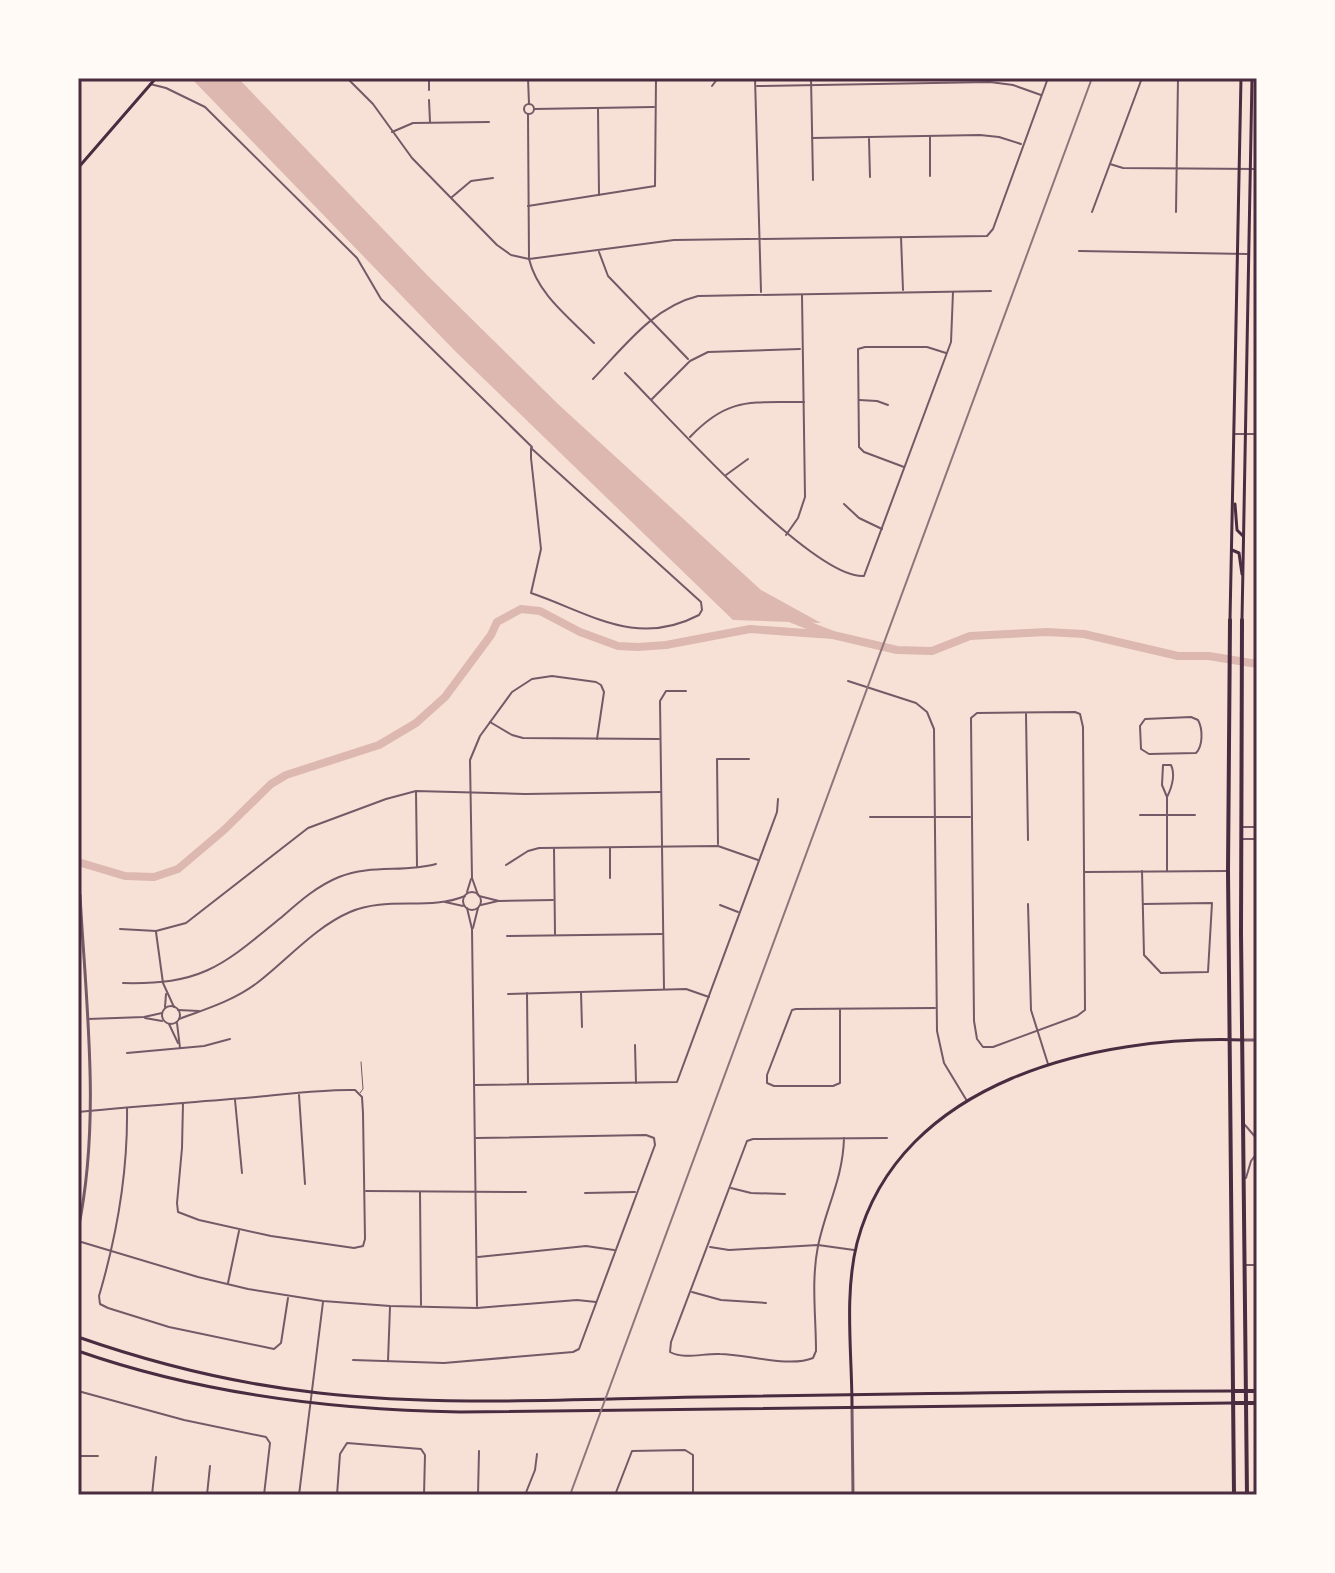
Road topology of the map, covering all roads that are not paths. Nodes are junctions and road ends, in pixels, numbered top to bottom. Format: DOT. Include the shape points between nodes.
graph roads {
  1 [pos="156,78"];
  2 [pos="347,78"];
  3 [pos="429,78"];
  4 [pos="528,78"];
  5 [pos="656,78"];
  6 [pos="718,78"];
  7 [pos="755,78"];
  8 [pos="811,78"];
  9 [pos="1048,78"];
  10 [pos="1142,78"];
  11 [pos="1178,78"];
  12 [pos="1241,78"];
  13 [pos="1252,78"];
  14 [pos="949,80"];
  15 [pos="150,84"];
  16 [pos="811,84"];
  17 [pos="712,86"];
  18 [pos="757,86"];
  19 [pos="429,90"];
  20 [pos="1042,95"];
  21 [pos="429,100"];
  22 [pos="529,104"];
  23 [pos="656,107"];
  24 [pos="598,108"];
  25 [pos="534,109"];
  26 [pos="528,114"];
  27 [pos="430,122"];
  28 [pos="489,122"];
  29 [pos="392,132"];
  30 [pos="930,136"];
  31 [pos="812,138"];
  32 [pos="869,138"];
  33 [pos="1023,145"];
  34 [pos="1110,164"];
  35 [pos="78,168"];
  36 [pos="1177,169"];
  37 [pos="1257,169"];
  38 [pos="1239,170"];
  39 [pos="1250,170"];
  40 [pos="930,176"];
  41 [pos="870,177"];
  42 [pos="493,178"];
  43 [pos="813,180"];
  44 [pos="600,196"];
  45 [pos="451,198"];
  46 [pos="528,206"];
  47 [pos="1092,212"];
  48 [pos="1176,212"];
  49 [pos="901,237"];
  50 [pos="759,239"];
  51 [pos="598,251"];
  52 [pos="1079,251"];
  53 [pos="1238,254"];
  54 [pos="1247,254"];
  55 [pos="529,259"];
  56 [pos="991,291"];
  57 [pos="903,292"];
  58 [pos="953,292"];
  59 [pos="761,294"];
  60 [pos="802,294"];
  61 [pos="651,320"];
  62 [pos="594,343"];
  63 [pos="803,349"];
  64 [pos="947,353"];
  65 [pos="690,361"];
  66 [pos="625,373"];
  67 [pos="593,379"];
  68 [pos="651,399"];
  69 [pos="859,400"];
  70 [pos="804,402"];
  71 [pos="888,405"];
  72 [pos="1234,434"];
  73 [pos="1246,434"];
  74 [pos="1257,434"];
  75 [pos="689,438"];
  76 [pos="532,447"];
  77 [pos="748,459"];
  78 [pos="905,468"];
  79 [pos="726,475"];
  80 [pos="1234,500"];
  81 [pos="844,504"];
  82 [pos="882,529"];
  83 [pos="786,535"];
  84 [pos="1243,536"];
  85 [pos="1232,550"];
  86 [pos="1243,577"];
  87 [pos="1230,620"];
  88 [pos="1242,620"];
  89 [pos="848,681"];
  90 [pos="686,691"];
  91 [pos="1026,713"];
  92 [pos="490,722"];
  93 [pos="597,739"];
  94 [pos="661,739"];
  95 [pos="1160,754"];
  96 [pos="1173,754"];
  97 [pos="749,759"];
  98 [pos="1163,765"];
  99 [pos="1171,765"];
  100 [pos="416,791"];
  101 [pos="470,791"];
  102 [pos="661,792"];
  103 [pos="1167,797"];
  104 [pos="778,799"];
  105 [pos="1140,815"];
  106 [pos="1167,815"];
  107 [pos="1195,815"];
  108 [pos="870,817"];
  109 [pos="935,817"];
  110 [pos="971,817"];
  111 [pos="1242,827"];
  112 [pos="1257,827"];
  113 [pos="1242,839"];
  114 [pos="1257,839"];
  115 [pos="1028,840"];
  116 [pos="662,846"];
  117 [pos="718,846"];
  118 [pos="610,847"];
  119 [pos="554,848"];
  120 [pos="760,860"];
  121 [pos="436,864"];
  122 [pos="506,865"];
  123 [pos="417,867"];
  124 [pos="1142,871"];
  125 [pos="1167,871"];
  126 [pos="1228,871"];
  127 [pos="1085,872"];
  128 [pos="472,878"];
  129 [pos="610,878"];
  130 [pos="79,894"];
  131 [pos="465,896"];
  132 [pos="479,896"];
  133 [pos="554,900"];
  134 [pos="499,901"];
  135 [pos="444,902"];
  136 [pos="1028,904"];
  137 [pos="1143,904"];
  138 [pos="720,905"];
  139 [pos="479,906"];
  140 [pos="466,908"];
  141 [pos="740,913"];
  142 [pos="120,929"];
  143 [pos="472,929"];
  144 [pos="156,931"];
  145 [pos="663,934"];
  146 [pos="555,935"];
  147 [pos="507,936"];
  148 [pos="123,983"];
  149 [pos="163,983"];
  150 [pos="664,989"];
  151 [pos="581,991"];
  152 [pos="527,992"];
  153 [pos="166,993"];
  154 [pos="508,994"];
  155 [pos="709,997"];
  156 [pos="165,1008"];
  157 [pos="176,1008"];
  158 [pos="937,1008"];
  159 [pos="840,1009"];
  160 [pos="201,1011"];
  161 [pos="162,1013"];
  162 [pos="144,1017"];
  163 [pos="87,1019"];
  164 [pos="178,1020"];
  165 [pos="164,1022"];
  166 [pos="169,1024"];
  167 [pos="582,1027"];
  168 [pos="1036,1029"];
  169 [pos="230,1039"];
  170 [pos="1230,1039"];
  171 [pos="1243,1040"];
  172 [pos="1257,1040"];
  173 [pos="179,1044"];
  174 [pos="635,1045"];
  175 [pos="180,1049"];
  176 [pos="127,1053"];
  177 [pos="361,1062"];
  178 [pos="1048,1065"];
  179 [pos="636,1083"];
  180 [pos="528,1084"];
  181 [pos="475,1085"];
  182 [pos="359,1092"];
  183 [pos="299,1093"];
  184 [pos="235,1099"];
  185 [pos="967,1102"];
  186 [pos="183,1103"];
  187 [pos="127,1107"];
  188 [pos="90,1110"];
  189 [pos="78,1112"];
  190 [pos="1244,1124"];
  191 [pos="476,1138"];
  192 [pos="844,1138"];
  193 [pos="887,1138"];
  194 [pos="1257,1139"];
  195 [pos="1257,1153"];
  196 [pos="242,1173"];
  197 [pos="1244,1183"];
  198 [pos="305,1184"];
  199 [pos="730,1188"];
  200 [pos="420,1190"];
  201 [pos="365,1191"];
  202 [pos="476,1191"];
  203 [pos="526,1192"];
  204 [pos="636,1192"];
  205 [pos="585,1193"];
  206 [pos="785,1194"];
  207 [pos="78,1230"];
  208 [pos="239,1230"];
  209 [pos="78,1241"];
  210 [pos="818,1245"];
  211 [pos="708,1246"];
  212 [pos="615,1250"];
  213 [pos="856,1250"];
  214 [pos="112,1251"];
  215 [pos="477,1257"];
  216 [pos="1246,1265"];
  217 [pos="1257,1265"];
  218 [pos="227,1284"];
  219 [pos="691,1292"];
  220 [pos="288,1296"];
  221 [pos="323,1301"];
  222 [pos="596,1302"];
  223 [pos="766,1303"];
  224 [pos="390,1306"];
  225 [pos="421,1307"];
  226 [pos="477,1308"];
  227 [pos="78,1337"];
  228 [pos="78,1351"];
  229 [pos="353,1360"];
  230 [pos="388,1362"];
  231 [pos="78,1391"];
  232 [pos="1233,1391"];
  233 [pos="1246,1391"];
  234 [pos="1257,1391"];
  235 [pos="312,1392"];
  236 [pos="852,1394"];
  237 [pos="1233,1403"];
  238 [pos="1247,1403"];
  239 [pos="1257,1403"];
  240 [pos="311,1404"];
  241 [pos="852,1407"];
  242 [pos="479,1451"];
  243 [pos="537,1454"];
  244 [pos="78,1456"];
  245 [pos="98,1456"];
  246 [pos="156,1457"];
  247 [pos="210,1466"];
  248 [pos="152,1495"];
  249 [pos="207,1495"];
  250 [pos="264,1495"];
  251 [pos="299,1495"];
  252 [pos="337,1495"];
  253 [pos="424,1495"];
  254 [pos="478,1495"];
  255 [pos="525,1495"];
  256 [pos="615,1495"];
  257 [pos="693,1495"];
  258 [pos="853,1495"];
  259 [pos="1234,1495"];
  260 [pos="1247,1495"];
  1 -- 15 [label="main road"];
  2 -- 29 [label="street"];
  3 -- 19 [label="street"];
  4 -- 22 [label="street"];
  5 -- 23 [label="street"];
  6 -- 17 [label="street"];
  7 -- 18 [label="street"];
  8 -- 16 [label="street"];
  9 -- 20 [label="street"];
  10 -- 34 [label="street"];
  11 -- 36 [label="street"];
  12 -- 38 [label="main road"];
  13 -- 39 [label="main road"];
  14 -- 16 [label="street"];
  14 -- 20 [label="street" via="1000,83"];
  15 -- 35 [label="main road"];
  15 -- 76 [label="street" via="205,107 357,258 381,299"];
  16 -- 18 [label="street"];
  16 -- 31 [label="street"];
  18 -- 50 [label="street"];
  20 -- 33 [label="street"];
  21 -- 27 [label="street"];
  22 -- 25 [label="street"];
  22 -- 26 [label="street" via="524,108"];
  23 -- 24 [label="street"];
  23 -- 44 [label="street" via="655,186"];
  24 -- 25 [label="street"];
  24 -- 44 [label="street"];
  25 -- 26 [label="street"];
  26 -- 46 [label="street"];
  27 -- 28 [label="street"];
  27 -- 29 [label="street"];
  29 -- 45 [label="street"];
  30 -- 32 [label="street"];
  30 -- 33 [label="street" via="990,135"];
  30 -- 40 [label="street"];
  31 -- 32 [label="street"];
  31 -- 43 [label="street"];
  32 -- 41 [label="street"];
  33 -- 49 [label="street" via="989,235"];
  34 -- 36 [label="street"];
  34 -- 47 [label="street"];
  36 -- 38 [label="street"];
  36 -- 48 [label="street"];
  37 -- 39 [label="street"];
  38 -- 39 [label="street"];
  38 -- 53 [label="main road"];
  39 -- 54 [label="main road"];
  42 -- 45 [label="street" via="471,181"];
  44 -- 46 [label="street"];
  45 -- 55 [label="street" via="497,245"];
  46 -- 55 [label="street"];
  49 -- 50 [label="street"];
  49 -- 57 [label="street"];
  50 -- 51 [label="street" via="674,240"];
  50 -- 59 [label="street"];
  51 -- 55 [label="street"];
  51 -- 61 [label="street" via="608,276"];
  52 -- 53 [label="street"];
  53 -- 54 [label="street"];
  53 -- 72 [label="main road"];
  54 -- 73 [label="main road"];
  55 -- 62 [label="street" via="543,291"];
  56 -- 58 [label="street"];
  57 -- 58 [label="street"];
  57 -- 60 [label="street"];
  58 -- 64 [label="street" via="953,333"];
  59 -- 60 [label="street"];
  59 -- 61 [label="street" via="683,300"];
  60 -- 63 [label="street"];
  61 -- 65 [label="street"];
  61 -- 67 [label="street"];
  63 -- 65 [label="street" via="718,350"];
  63 -- 70 [label="street"];
  64 -- 69 [label="street" via="927,347 861,347"];
  64 -- 78 [label="street"];
  65 -- 68 [label="street"];
  66 -- 68 [label="street"];
  68 -- 75 [label="street"];
  69 -- 71 [label="street"];
  69 -- 78 [label="street" via="861,450"];
  70 -- 75 [label="street" via="737,404 707,419"];
  70 -- 83 [label="street" via="805,497"];
  72 -- 73 [label="street"];
  72 -- 80 [label="main road"];
  73 -- 74 [label="street"];
  73 -- 84 [label="main road"];
  75 -- 79 [label="street"];
  76 -- 76 [label="street" via="541,549 531,593 639,630 697,617 701,602"];
  77 -- 79 [label="street"];
  78 -- 82 [label="street"];
  79 -- 83 [label="street"];
  80 -- 84 [label="main road" via="1237,530"];
  80 -- 85 [label="main road"];
  81 -- 82 [label="street"];
  82 -- 83 [label="street" via="864,576 833,568"];
  84 -- 86 [label="main road"];
  85 -- 86 [label="main road" via="1239,553"];
  85 -- 87 [label="main road"];
  86 -- 88 [label="main road"];
  87 -- 126 [label="main road"];
  88 -- 111 [label="main road"];
  89 -- 109 [label="street" via="910,699 930,716"];
  90 -- 94 [label="street" via="662,695"];
  91 -- 110 [label="street" via="977,713 971,718"];
  91 -- 115 [label="street"];
  91 -- 127 [label="street" via="1075,712 1083,720"];
  92 -- 93 [label="street" via="523,738"];
  92 -- 93 [label="street" via="512,692 532,679 552,676 601,685"];
  92 -- 101 [label="street" via="472,752"];
  93 -- 94 [label="street"];
  94 -- 102 [label="street"];
  95 -- 96 [label="street"];
  95 -- 96 [label="street" via="1141,749 1142,721 1198,720 1199,751"];
  95 -- 98 [label="street"];
  96 -- 99 [label="street"];
  97 -- 117 [label="street" via="717,759"];
  98 -- 99 [label="street"];
  98 -- 103 [label="street"];
  99 -- 103 [label="street" via="1173,783"];
  100 -- 101 [label="street"];
  100 -- 123 [label="street"];
  100 -- 144 [label="street" via="308,828 196,917"];
  101 -- 102 [label="street"];
  101 -- 128 [label="street"];
  102 -- 116 [label="street"];
  103 -- 106 [label="street"];
  104 -- 120 [label="street"];
  105 -- 106 [label="street"];
  106 -- 107 [label="street"];
  106 -- 125 [label="street"];
  108 -- 109 [label="street"];
  109 -- 110 [label="street"];
  109 -- 158 [label="street"];
  110 -- 168 [label="street" via="977,1039 988,1048"];
  111 -- 112 [label="street"];
  111 -- 113 [label="main road"];
  113 -- 114 [label="street"];
  113 -- 171 [label="main road"];
  116 -- 117 [label="street"];
  116 -- 118 [label="street"];
  116 -- 145 [label="street"];
  117 -- 120 [label="street"];
  118 -- 119 [label="street"];
  118 -- 129 [label="street"];
  119 -- 122 [label="street" via="528,851"];
  119 -- 133 [label="street"];
  120 -- 141 [label="street"];
  121 -- 123 [label="street"];
  123 -- 149 [label="street" via="340,876 221,964 204,974"];
  124 -- 125 [label="street"];
  124 -- 127 [label="street"];
  124 -- 137 [label="street"];
  125 -- 126 [label="street"];
  126 -- 170 [label="main road"];
  127 -- 168 [label="street" via="1085,1010"];
  128 -- 131 [label="street"];
  128 -- 132 [label="street"];
  130 -- 163 [label="street"];
  131 -- 132 [label="street"];
  131 -- 135 [label="street"];
  131 -- 140 [label="street"];
  132 -- 134 [label="street"];
  132 -- 139 [label="street"];
  133 -- 134 [label="street"];
  133 -- 146 [label="street"];
  134 -- 139 [label="street"];
  135 -- 140 [label="street"];
  135 -- 160 [label="street" via="380,903 354,910 331,922 243,992"];
  136 -- 168 [label="street"];
  137 -- 137 [label="street" via="1144,955 1157,972 1208,972 1212,903"];
  138 -- 141 [label="street"];
  139 -- 140 [label="street"];
  139 -- 143 [label="street"];
  140 -- 143 [label="street"];
  141 -- 155 [label="street"];
  142 -- 144 [label="street"];
  143 -- 181 [label="street"];
  144 -- 149 [label="street"];
  145 -- 146 [label="street"];
  145 -- 150 [label="street"];
  146 -- 147 [label="street"];
  148 -- 149 [label="street"];
  149 -- 153 [label="street"];
  150 -- 151 [label="street"];
  150 -- 155 [label="street"];
  151 -- 152 [label="street"];
  151 -- 167 [label="street"];
  152 -- 154 [label="street"];
  152 -- 180 [label="street"];
  153 -- 156 [label="street"];
  153 -- 157 [label="street"];
  155 -- 179 [label="street" via="677,1082"];
  156 -- 157 [label="street"];
  156 -- 161 [label="street"];
  157 -- 160 [label="street"];
  157 -- 164 [label="street"];
  158 -- 159 [label="street"];
  158 -- 185 [label="street" via="942,1056"];
  159 -- 159 [label="street" via="792,1010 767,1083 840,1083"];
  160 -- 164 [label="street"];
  161 -- 162 [label="street"];
  161 -- 165 [label="street"];
  162 -- 163 [label="street"];
  162 -- 165 [label="street"];
  163 -- 188 [label="street"];
  164 -- 166 [label="street"];
  164 -- 173 [label="street"];
  165 -- 166 [label="street"];
  166 -- 173 [label="street"];
  168 -- 178 [label="street"];
  169 -- 175 [label="street"];
  170 -- 171 [label="main road"];
  170 -- 178 [label="main road" via="1144,1043"];
  170 -- 232 [label="main road"];
  171 -- 172 [label="street"];
  171 -- 190 [label="main road"];
  173 -- 175 [label="street"];
  174 -- 179 [label="street"];
  175 -- 176 [label="street"];
  177 -- 182 [label="lane"];
  178 -- 185 [label="main road"];
  179 -- 180 [label="street"];
  180 -- 181 [label="street"];
  181 -- 191 [label="street"];
  182 -- 183 [label="street"];
  182 -- 201 [label="street"];
  183 -- 184 [label="street"];
  183 -- 198 [label="street"];
  184 -- 186 [label="street"];
  184 -- 196 [label="street"];
  185 -- 213 [label="main road" via="929,1128 895,1164 867,1213"];
  186 -- 187 [label="street"];
  186 -- 208 [label="street" via="178,1212"];
  187 -- 188 [label="street"];
  187 -- 214 [label="street" via="125,1171"];
  188 -- 189 [label="street"];
  188 -- 207 [label="street"];
  190 -- 194 [label="street"];
  190 -- 197 [label="main road"];
  191 -- 202 [label="street"];
  191 -- 204 [label="street" via="646,1135 655,1145"];
  192 -- 193 [label="street"];
  192 -- 199 [label="street" via="749,1139"];
  192 -- 210 [label="street" via="842,1172"];
  195 -- 197 [label="street"];
  197 -- 216 [label="main road"];
  199 -- 206 [label="street"];
  199 -- 211 [label="street"];
  200 -- 201 [label="street"];
  200 -- 202 [label="street"];
  200 -- 225 [label="street"];
  201 -- 208 [label="street" via="365,1239 359,1248"];
  202 -- 203 [label="street"];
  202 -- 215 [label="street"];
  204 -- 205 [label="street"];
  204 -- 212 [label="street"];
  208 -- 218 [label="street"];
  209 -- 214 [label="street"];
  210 -- 211 [label="street" via="729,1250"];
  210 -- 213 [label="street"];
  210 -- 219 [label="street" via="816,1351 810,1360 674,1355 670,1347"];
  211 -- 219 [label="street"];
  212 -- 215 [label="street" via="586,1246"];
  212 -- 222 [label="street"];
  213 -- 236 [label="main road"];
  214 -- 218 [label="street"];
  214 -- 220 [label="street" via="100,1304 169,1327 274,1349 281,1343"];
  215 -- 226 [label="street"];
  216 -- 217 [label="street"];
  216 -- 233 [label="main road"];
  218 -- 220 [label="street"];
  219 -- 223 [label="street"];
  220 -- 221 [label="street"];
  221 -- 224 [label="street"];
  221 -- 235 [label="street"];
  222 -- 226 [label="street"];
  222 -- 230 [label="street" via="577,1351 466,1362"];
  224 -- 225 [label="street"];
  224 -- 230 [label="street"];
  225 -- 226 [label="street"];
  227 -- 235 [label="main road" via="140,1357"];
  228 -- 240 [label="main road" via="178,1381"];
  229 -- 230 [label="street"];
  231 -- 250 [label="street" via="268,1438"];
  232 -- 233 [label="main road"];
  232 -- 236 [label="main road"];
  232 -- 237 [label="main road"];
  233 -- 234 [label="main road"];
  233 -- 238 [label="main road"];
  235 -- 236 [label="main road" via="460,1400"];
  235 -- 240 [label="street"];
  236 -- 241 [label="main road"];
  237 -- 238 [label="main road"];
  237 -- 241 [label="main road"];
  237 -- 259 [label="main road"];
  238 -- 239 [label="main road"];
  238 -- 260 [label="main road"];
  240 -- 241 [label="main road" via="460,1412"];
  240 -- 251 [label="street"];
  241 -- 258 [label="street"];
  242 -- 254 [label="street"];
  243 -- 255 [label="street"];
  244 -- 245 [label="street"];
  246 -- 248 [label="street"];
  247 -- 249 [label="street"];
  252 -- 253 [label="street" via="340,1454 351,1444 423,1451"];
  256 -- 257 [label="street" via="632,1451 685,1450 692,1452"];
}
